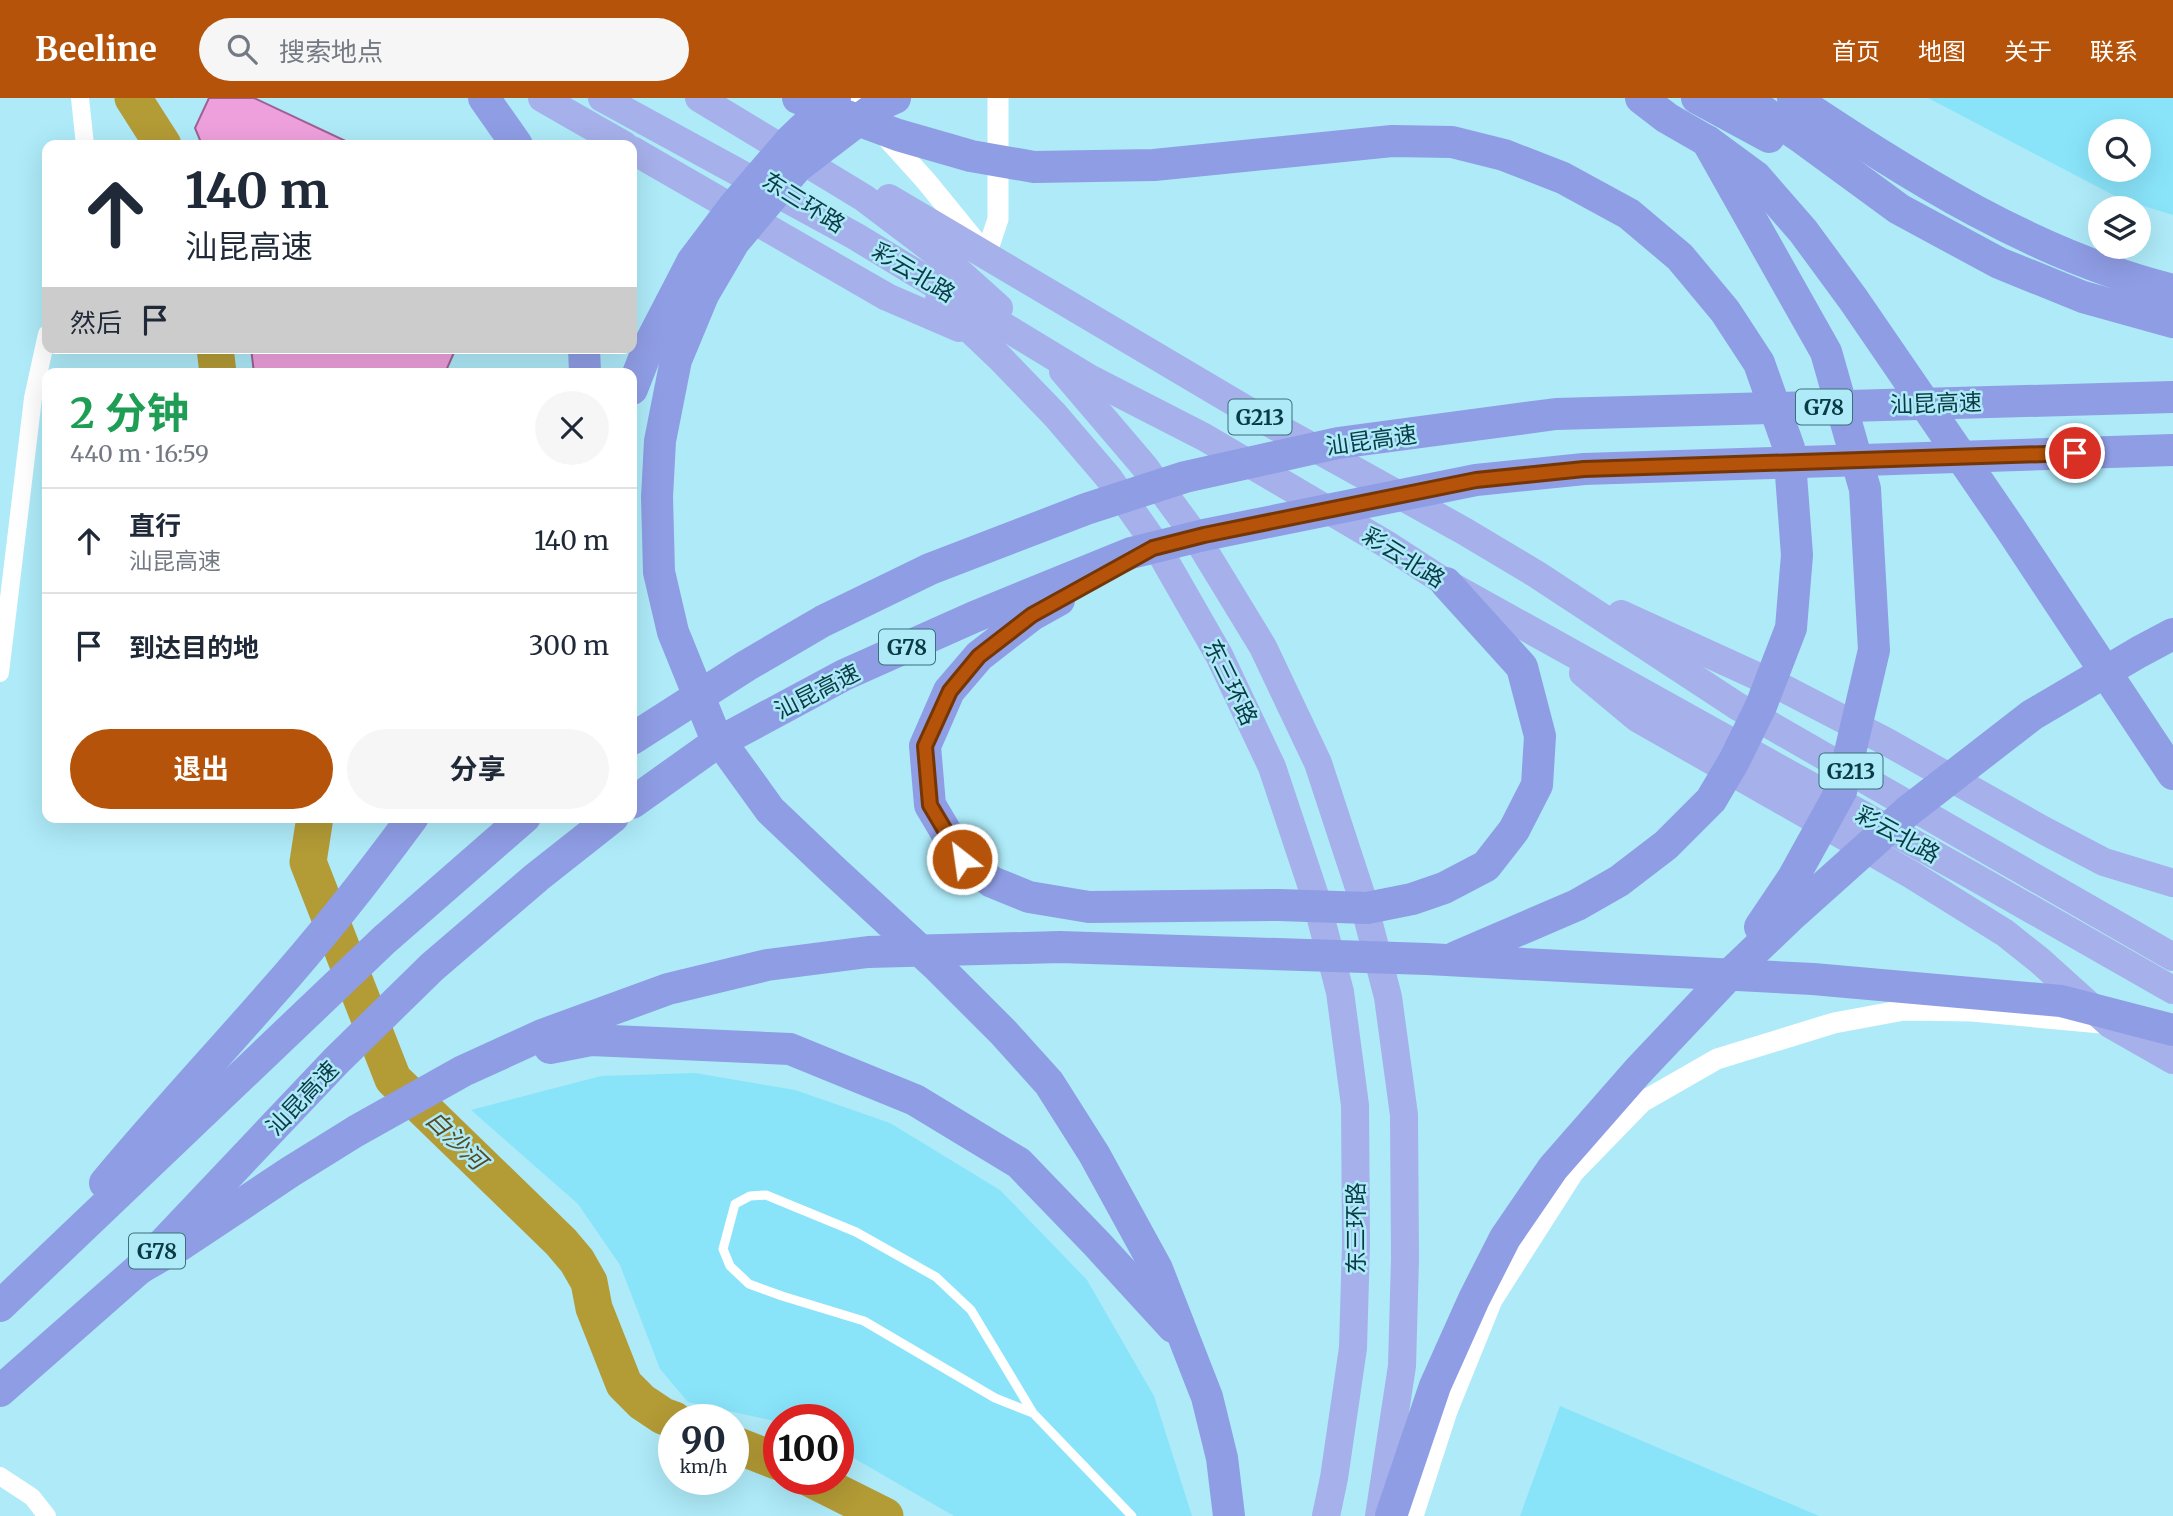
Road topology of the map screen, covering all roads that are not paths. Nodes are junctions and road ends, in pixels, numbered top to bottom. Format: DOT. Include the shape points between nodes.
graph roads {
  1 [pos="80,98"];
  2 [pos="484,98"];
  3 [pos="542,98"];
  4 [pos="601,98"];
  5 [pos="626,98"];
  6 [pos="698,98"];
  7 [pos="721,98"];
  8 [pos="797,98"];
  9 [pos="835,98"];
  10 [pos="851,98"];
  11 [pos="895,98"];
  12 [pos="998,98"];
  13 [pos="1641,98"];
  14 [pos="1696,98"];
  15 [pos="1744,98"];
  16 [pos="1793,98"];
  17 [pos="84,140"];
  18 [pos="513,140"];
  19 [pos="615,140"];
  20 [pos="1707,141"];
  21 [pos="637,153"];
  22 [pos="1899,209"];
  23 [pos="986,256"];
  24 [pos="2173,290"];
  25 [pos="2173,322"];
  26 [pos="43,354"];
  27 [pos="637,376"];
  28 [pos="1089,378"];
  29 [pos="2173,397"];
  30 [pos="2173,450"];
  31 [pos="1153,548"];
  32 [pos="1536,574"];
  33 [pos="1446,583"];
  34 [pos="1536,632"];
  35 [pos="2173,634"];
  36 [pos="0,673"];
  37 [pos="637,736"];
  38 [pos="2173,774"];
  39 [pos="637,800"];
  40 [pos="409,823"];
  41 [pos="518,823"];
  42 [pos="605,823"];
  43 [pos="2173,883"];
  44 [pos="2173,957"];
  45 [pos="1448,960"];
  46 [pos="1726,978"];
  47 [pos="2173,990"];
  48 [pos="2110,1024"];
  49 [pos="2173,1030"];
  50 [pos="2173,1060"];
  51 [pos="480,1063"];
  52 [pos="140,1268"];
  53 [pos="6,1301"];
  54 [pos="1186,1341"];
  55 [pos="0,1391"];
  56 [pos="1033,1413"];
  57 [pos="0,1476"];
  58 [pos="47,1516"];
  59 [pos="1132,1516"];
  60 [pos="1229,1516"];
  61 [pos="1326,1516"];
  62 [pos="1379,1516"];
  63 [pos="1391,1516"];
  64 [pos="1413,1516"];
  1 -- 17 [label="street"];
  2 -- 18 [label="highway"];
  3 -- 19 [label="highway"];
  4 -- 28 [label="highway, 彩云北路 / G213" via="855,236"];
  5 -- 61 [label="highway, 东三环路" via="821,209 939,300 1055,415 1108,477 1156,545 1219,655 1272,766 1315,896 1340,992 1355,1105 1353,1348"];
  6 -- 62 [label="highway, 东三环路" via="864,198 947,261 1015,322 1144,466 1196,537 1263,647 1318,763 1362,897 1392,1023 1404,1115 1404,1299 1402,1366"];
  7 -- 23 [label="highway, 彩云北路"];
  8 -- 45 [label="highway" via="898,135 971,156 1034,167 1154,165 1392,141 1451,142 1504,155 1563,178 1629,214 1679,257 1726,310 1759,363 1788,448 1797,555 1791,628 1762,706 1711,800 1666,845 1619,881 1577,905"];
  9 -- 27 [label="highway" via="791,140 692,262"];
  10 -- 23 [label="street, G213"];
  11 -- 54 [label="highway" via="877,106 797,167 734,242 703,295 676,360 660,441 659,572 673,632 712,732 770,810 937,966 1049,1083 1151,1258"];
  12 -- 23 [label="street" via="998,219"];
  13 -- 20 [label="highway"];
  14 -- 22 [label="highway"];
  15 -- 22 [label="highway"];
  16 -- 24 [label="highway" via="1977,212 2061,253 2134,281"];
  20 -- 38 [label="highway" via="1756,177 1803,231 2010,528"];
  20 -- 46 [label="highway" via="1826,352 1865,489 1874,650 1841,791 1793,878"];
  21 -- 28 [label="highway" via="887,297"];
  22 -- 25 [label="highway" via="1999,263 2083,297"];
  23 -- 32 [label="highway, 彩云北路 / G213"];
  26 -- 36 [label="street" via="33,398"];
  28 -- 33 [label="highway, 彩云北路 / G213" via="1204,437"];
  29 -- 37 [label="highway, 汕昆高速 / G78" via="1556,414 1338,443 1185,477 930,569 823,621"];
  30 -- 31 [label="highway, 汕昆高速 / G78" via="1584,469 1476,480"];
  31 -- 33 [label="highway" via="1032,615 979,656 950,691 925,746 930,805 962,859 992,882 1030,897 1089,907 1367,908 1444,888 1486,866 1514,830 1537,785 1540,736 1522,667"];
  31 -- 39 [label="highway, 汕昆高速 / G78" via="974,617 844,675 712,747"];
  32 -- 43 [label="highway" via="1785,689 2104,862"];
  32 -- 44 [label="highway, 彩云北路 / G213" via="1737,706"];
  33 -- 34 [label="highway, 彩云北路 / G213"];
  34 -- 47 [label="highway, 彩云北路 / G213"];
  34 -- 48 [label="highway" via="1637,718 2005,933"];
  35 -- 46 [label="highway" via="2032,715 1908,811"];
  40 -- 53 [label="highway" via="271,994 159,1118"];
  41 -- 53 [label="highway" via="410,917"];
  42 -- 52 [label="highway, 汕昆高速 / G78" via="432,967"];
  45 -- 49 [label="highway" via="1812,979 2062,1001"];
  45 -- 51 [label="highway" via="1060,947 868,951 767,965 668,989"];
  46 -- 63 [label="highway" via="1553,1168 1505,1238 1428,1404"];
  48 -- 50 [label="highway"];
  48 -- 64 [label="street" via="1972,1011 1904,1010 1834,1023 1717,1059 1642,1102 1573,1173 1492,1300 1447,1411"];
  51 -- 52 [label="highway" via="356,1131"];
  51 -- 54 [label="highway" via="591,1040 790,1049 915,1100 1019,1163"];
  52 -- 55 [label="highway, 汕昆高速 / G78"];
  54 -- 60 [label="highway" via="1207,1397 1222,1458"];
  56 -- 56 [label="lane" via="971,1310 936,1277 856,1232 766,1195 750,1196 735,1204 723,1249 730,1266 749,1284 864,1321 995,1398"];
  56 -- 59 [label="lane"];
  57 -- 58 [label="street" via="32,1497"];
}
